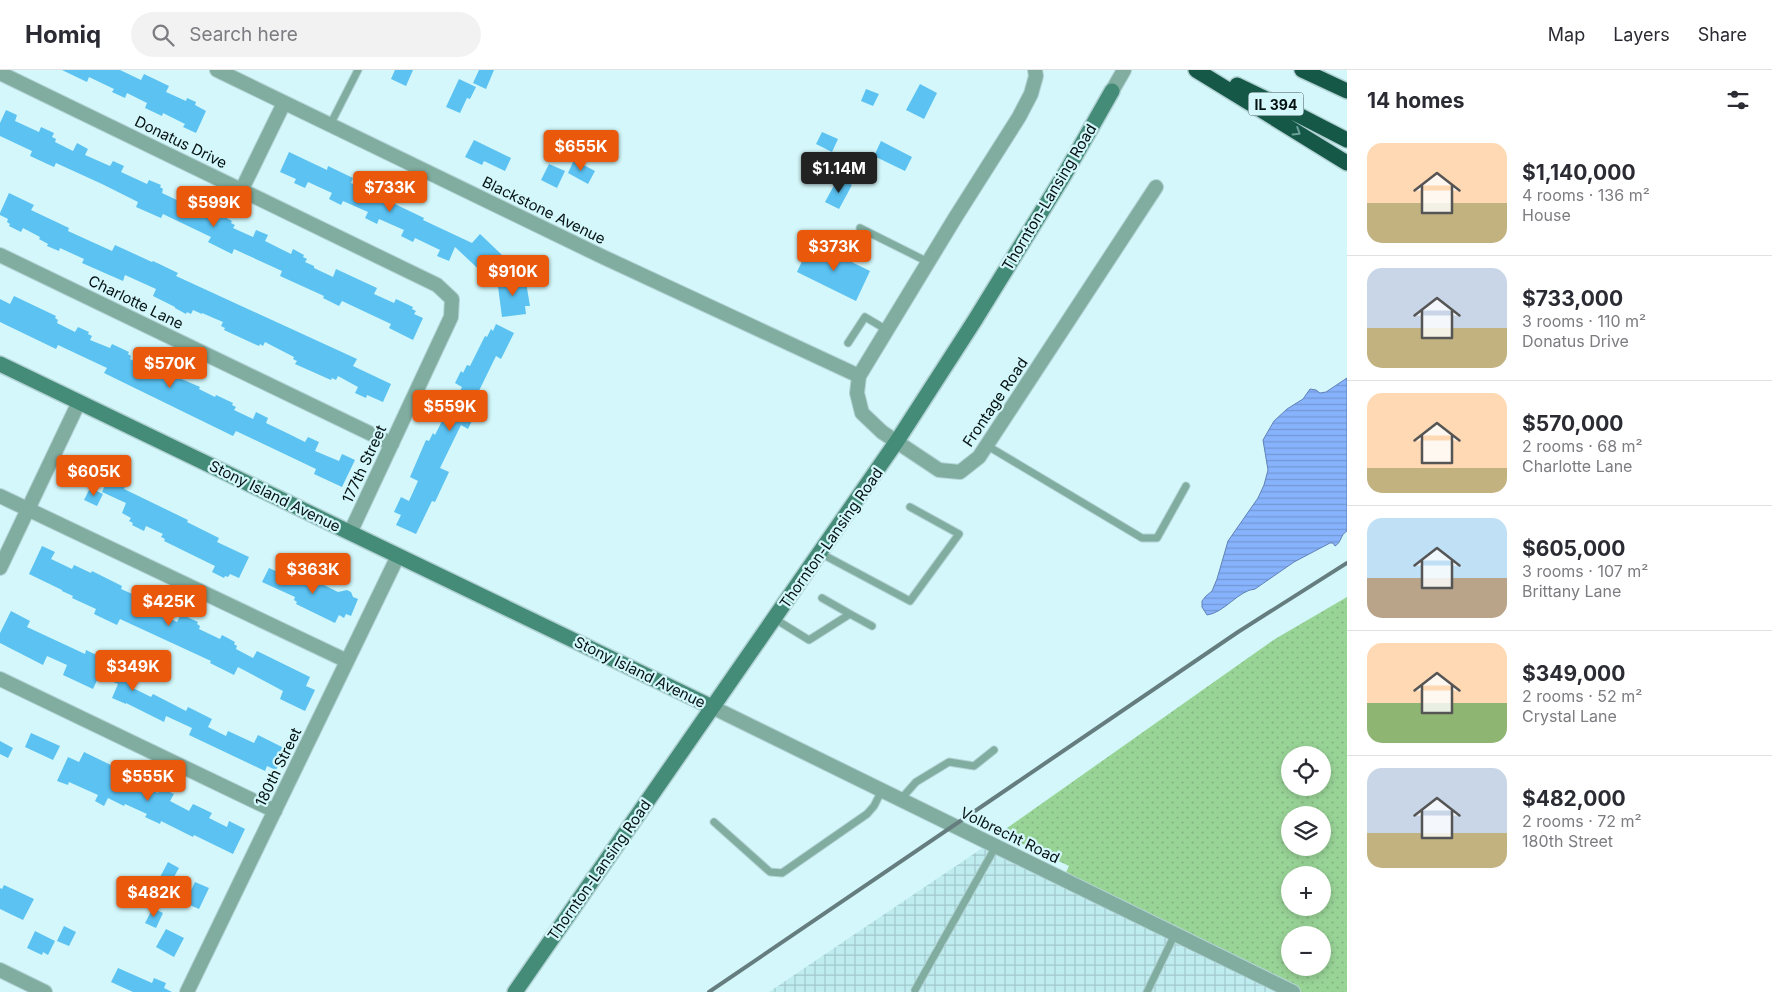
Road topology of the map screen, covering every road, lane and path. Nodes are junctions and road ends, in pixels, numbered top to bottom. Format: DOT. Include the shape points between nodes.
graph roads {
  1 [pos="217,70"];
  2 [pos="358,70"];
  3 [pos="1035,70"];
  4 [pos="1124,70"];
  5 [pos="1196,70"];
  6 [pos="1204,70"];
  7 [pos="1302,70"];
  8 [pos="0,74"];
  9 [pos="1112,91"];
  10 [pos="1347,92"];
  11 [pos="284,103"];
  12 [pos="330,125"];
  13 [pos="1347,140"];
  14 [pos="1347,163"];
  15 [pos="1156,187"];
  16 [pos="242,189"];
  17 [pos="860,228"];
  18 [pos="0,255"];
  19 [pos="928,262"];
  20 [pos="452,299"];
  21 [pos="887,330"];
  22 [pos="848,343"];
  23 [pos="0,364"];
  24 [pos="859,376"];
  25 [pos="79,402"];
  26 [pos="897,442"];
  27 [pos="392,444"];
  28 [pos="986,445"];
  29 [pos="1186,486"];
  30 [pos="0,496"];
  31 [pos="910,507"];
  32 [pos="28,509"];
  33 [pos="350,533"];
  34 [pos="820,553"];
  35 [pos="398,556"];
  36 [pos="0,568"];
  37 [pos="822,598"];
  38 [pos="850,614"];
  39 [pos="775,619"];
  40 [pos="872,626"];
  41 [pos="347,661"];
  42 [pos="0,679"];
  43 [pos="712,707"];
  44 [pos="994,750"];
  45 [pos="882,790"];
  46 [pos="901,800"];
  47 [pos="275,811"];
  48 [pos="714,822"];
  49 [pos="996,846"];
  50 [pos="1175,934"];
  51 [pos="0,970"];
  52 [pos="915,990"];
  53 [pos="45,992"];
  54 [pos="188,992"];
  55 [pos="516,992"];
  56 [pos="1147,992"];
  57 [pos="1293,992"];
  1 -- 11 [label="street, Blackstone Avenue"];
  2 -- 12 [label="lane"];
  3 -- 19 [label="street" via="1031,94 1019,117"];
  4 -- 9 [label="street, Thornton-Lansing Road"];
  5 -- 14 [label="highway, one-way"];
  6 -- 13 [label="highway, IL 394"];
  7 -- 10 [label="highway, IL 394"];
  8 -- 16 [label="street, Donatus Drive"];
  9 -- 26 [label="street, Thornton-Lansing Road" via="1066,172"];
  11 -- 12 [label="street, Blackstone Avenue"];
  11 -- 16 [label="street"];
  12 -- 24 [label="street, Blackstone Avenue"];
  15 -- 28 [label="street, Frontage Road"];
  16 -- 20 [label="street, Donatus Drive" via="437,285"];
  17 -- 19 [label="lane"];
  18 -- 27 [label="street, Charlotte Lane"];
  19 -- 21 [label="street"];
  20 -- 27 [label="street, 177th Street" via="451,317"];
  21 -- 22 [label="lane" via="865,317"];
  21 -- 24 [label="street"];
  23 -- 25 [label="street, Stony Island Avenue"];
  24 -- 26 [label="street, Frontage Road" via="857,393 862,413"];
  25 -- 32 [label="street"];
  25 -- 33 [label="street, Stony Island Avenue"];
  26 -- 28 [label="street, Frontage Road" via="939,470 960,472 979,457"];
  26 -- 34 [label="street, Thornton-Lansing Road"];
  27 -- 33 [label="street, 177th Street"];
  28 -- 29 [label="lane" via="1142,538 1157,538"];
  30 -- 32 [label="street"];
  31 -- 34 [label="lane" via="959,534 910,601"];
  32 -- 36 [label="street"];
  32 -- 41 [label="street"];
  33 -- 35 [label="street, Stony Island Avenue"];
  34 -- 39 [label="street, Thornton-Lansing Road"];
  35 -- 41 [label="street, 180th Street"];
  35 -- 43 [label="street, Stony Island Avenue"];
  37 -- 38 [label="lane"];
  38 -- 39 [label="lane" via="809,640"];
  38 -- 40 [label="lane"];
  39 -- 43 [label="street, Thornton-Lansing Road"];
  41 -- 47 [label="street, 180th Street"];
  42 -- 47 [label="street"];
  43 -- 45 [label="street, Volbrecht Road"];
  43 -- 55 [label="street, Thornton-Lansing Road"];
  44 -- 46 [label="lane" via="974,766 949,762 916,782"];
  45 -- 46 [label="street, Volbrecht Road"];
  45 -- 48 [label="lane" via="867,814 782,873 770,872"];
  46 -- 49 [label="street, Volbrecht Road"];
  47 -- 54 [label="street, 180th Street"];
  49 -- 50 [label="street, Volbrecht Road"];
  49 -- 52 [label="lane"];
  50 -- 56 [label="lane"];
  50 -- 57 [label="street, Volbrecht Road"];
  51 -- 53 [label="street"];
}
